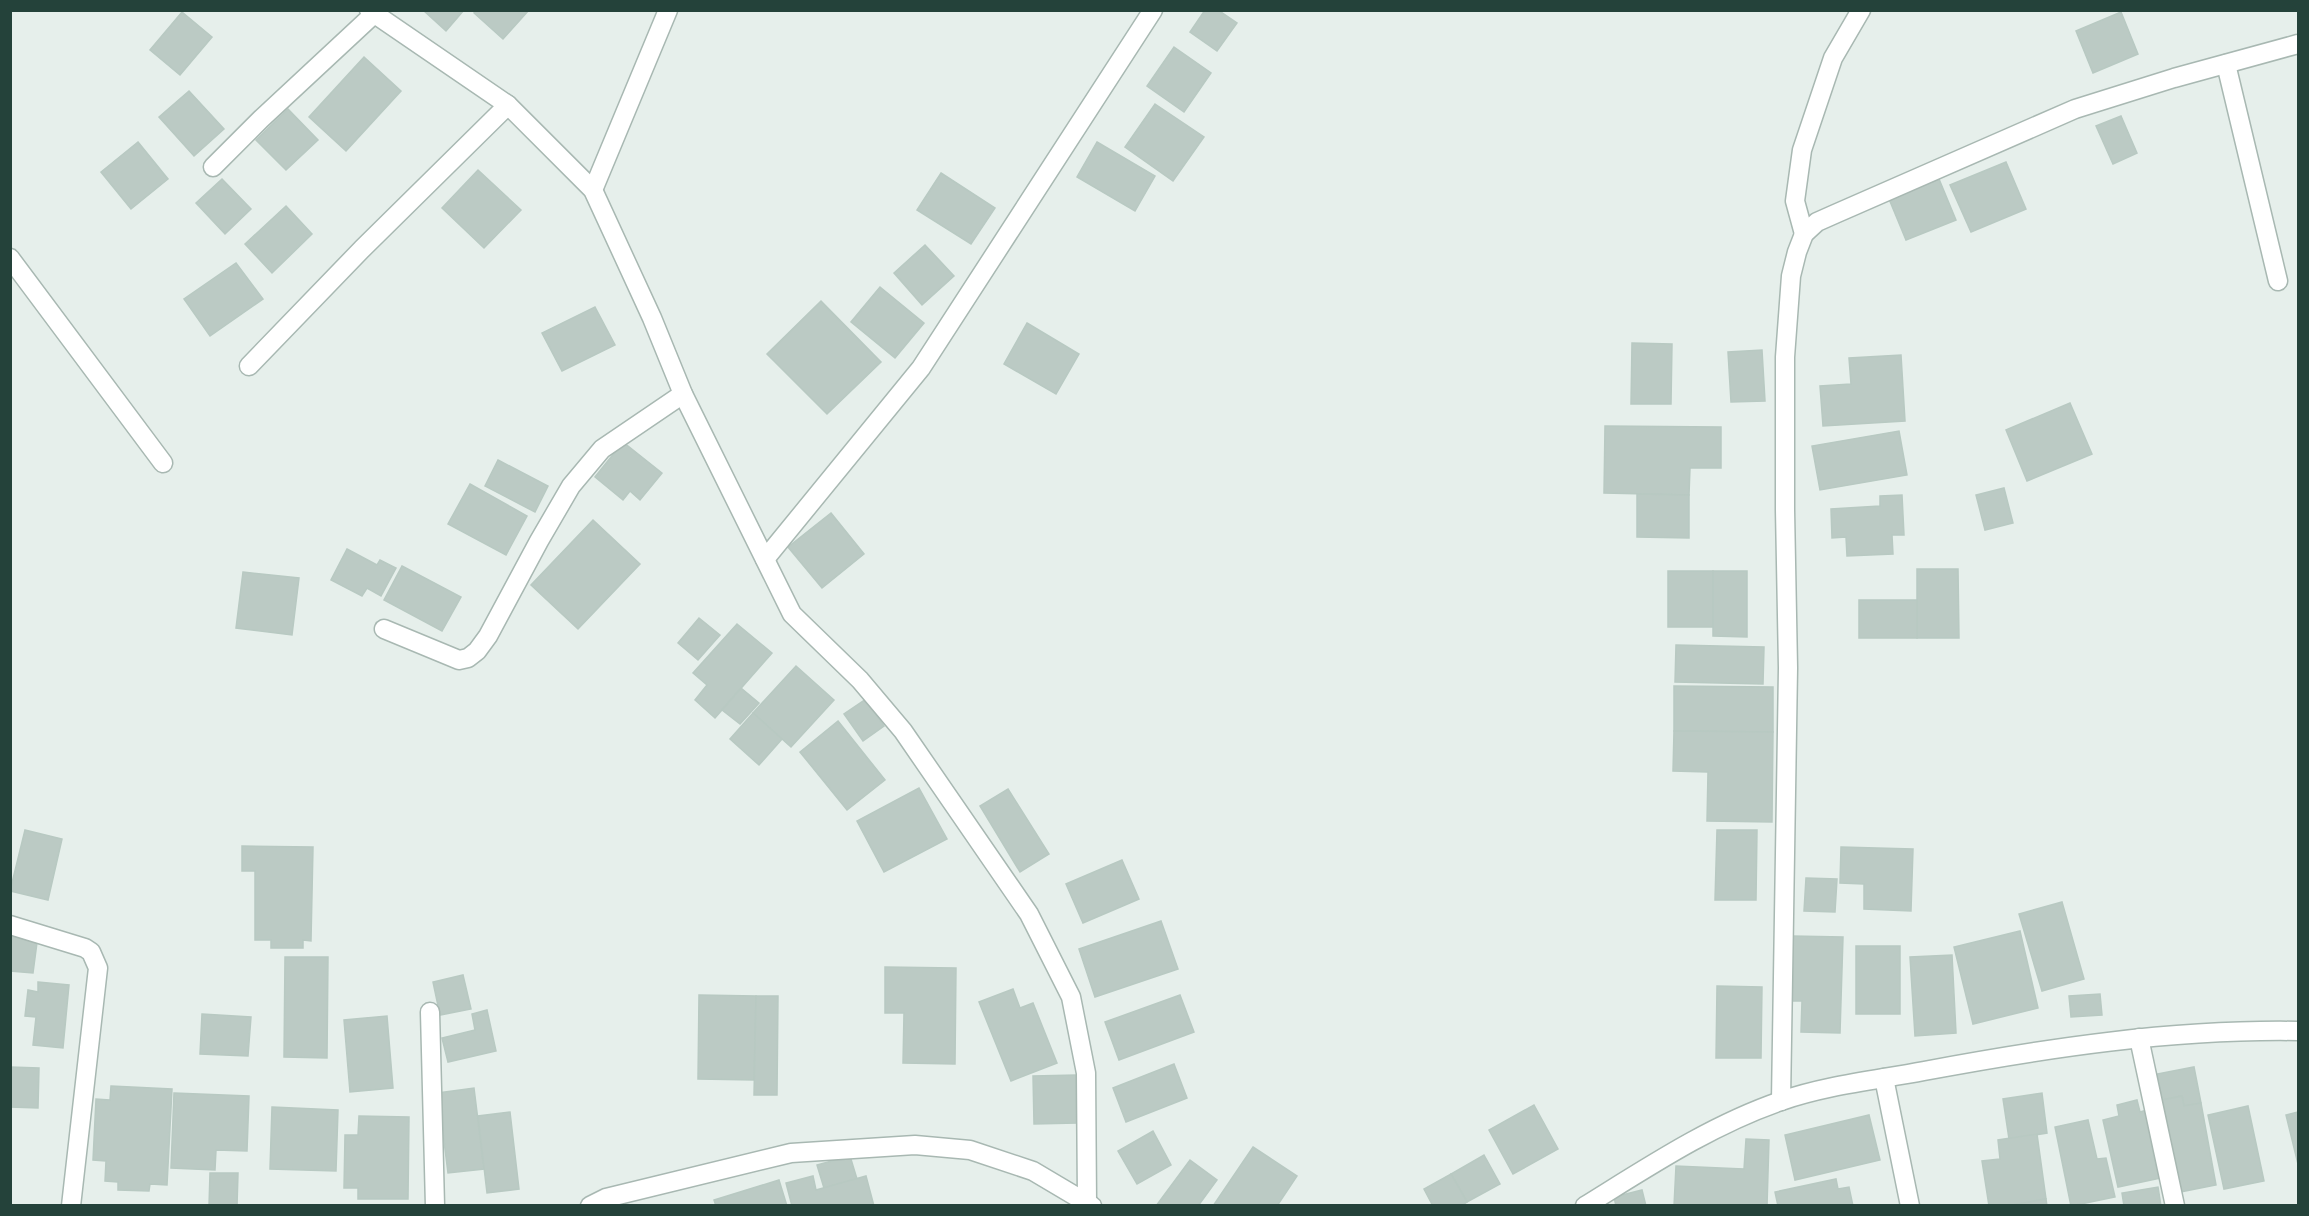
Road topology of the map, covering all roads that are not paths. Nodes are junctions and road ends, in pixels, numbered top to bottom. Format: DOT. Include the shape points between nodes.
graph roads {
  1 [pos="668,10"];
  2 [pos="1153,10"];
  3 [pos="1862,10"];
  4 [pos="372,12"];
  5 [pos="2298,44"];
  6 [pos="2226,64"];
  7 [pos="508,105"];
  8 [pos="213,167"];
  9 [pos="593,190"];
  10 [pos="1804,234"];
  11 [pos="10,258"];
  12 [pos="2278,280"];
  13 [pos="249,366"];
  14 [pos="683,394"];
  15 [pos="163,463"];
  16 [pos="765,559"];
  17 [pos="384,628"];
  18 [pos="10,926"];
  19 [pos="430,1012"];
  20 [pos="2298,1032"];
  21 [pos="2139,1038"];
  22 [pos="1884,1078"];
  23 [pos="1780,1101"];
  24 [pos="1090,1204"];
  25 [pos="71,1206"];
  26 [pos="435,1206"];
  27 [pos="590,1206"];
  28 [pos="1585,1206"];
  29 [pos="1910,1206"];
  30 [pos="2175,1206"];
  1 -- 9 [label="street"];
  2 -- 16 [label="street" via="921,368"];
  3 -- 10 [label="street" via="1833,58 1802,150 1795,201"];
  4 -- 7 [label="street"];
  4 -- 8 [label="street"];
  5 -- 6 [label="street"];
  6 -- 10 [label="street" via="2075,108 1834,214"];
  6 -- 12 [label="street"];
  7 -- 9 [label="street"];
  7 -- 13 [label="street"];
  9 -- 14 [label="street"];
  10 -- 23 [label="street" via="1791,276 1785,357 1788,668"];
  11 -- 15 [label="street"];
  14 -- 16 [label="street"];
  14 -- 17 [label="street" via="602,449 571,486 477,651 459,660"];
  16 -- 24 [label="street" via="792,614 860,680 903,731 983,845 1029,914 1071,997 1086,1072"];
  18 -- 25 [label="street" via="85,948 98,968"];
  19 -- 26 [label="street"];
  20 -- 21 [label="street" via="2253,1030"];
  21 -- 22 [label="street"];
  21 -- 30 [label="street"];
  22 -- 23 [label="street"];
  22 -- 29 [label="street"];
  23 -- 28 [label="street" via="1694,1140"];
  24 -- 27 [label="street" via="1033,1171 970,1150 915,1145 791,1153 606,1198"];
}
